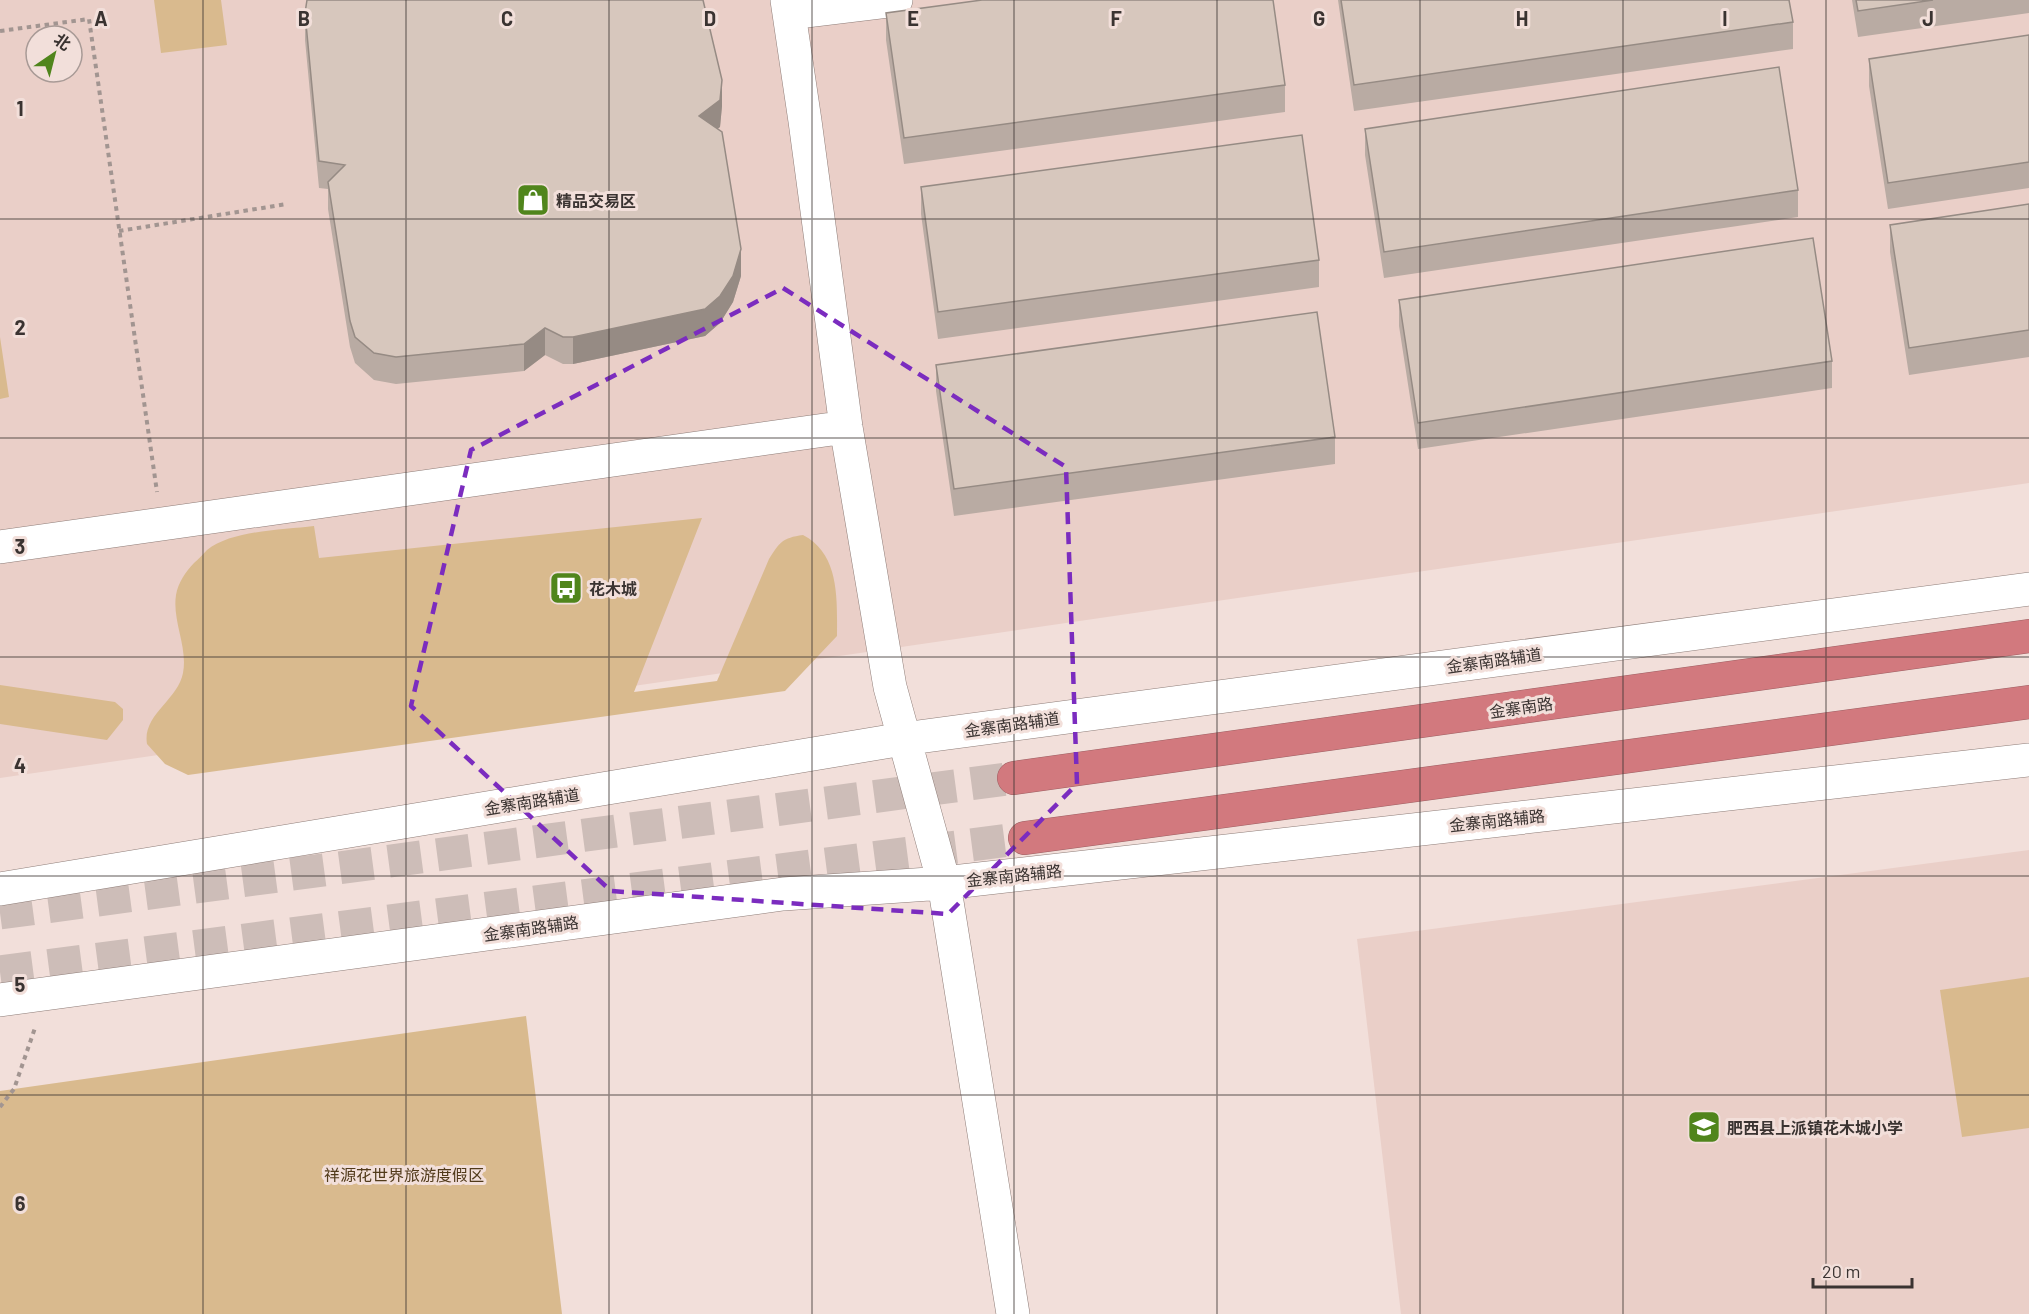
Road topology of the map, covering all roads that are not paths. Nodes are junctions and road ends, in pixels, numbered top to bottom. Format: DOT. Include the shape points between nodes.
graph roads {
  1 [pos="896,0"];
  2 [pos="788,7"];
  3 [pos="846,427"];
  4 [pos="0,547"];
  5 [pos="2029,589"];
  6 [pos="2029,636"];
  7 [pos="2029,702"];
  8 [pos="903,739"];
  9 [pos="2029,760"];
  10 [pos="1014,778"];
  11 [pos="1024,838"];
  12 [pos="944,883"];
  13 [pos="0,889"];
  14 [pos="0,1000"];
  15 [pos="1013,1314"];
  1 -- 2 [label="street"];
  2 -- 3 [label="street"];
  3 -- 4 [label="street"];
  3 -- 8 [label="street" via="890,687"];
  5 -- 8 [label="street, 金寨南路辅道"];
  6 -- 10 [label="highway, 金寨南路"];
  7 -- 11 [label="highway"];
  8 -- 12 [label="street"];
  8 -- 13 [label="street, 金寨南路辅道"];
  9 -- 12 [label="street, 金寨南路辅路"];
  12 -- 14 [label="street, 金寨南路辅路" via="783,894"];
  12 -- 15 [label="street"];
}
